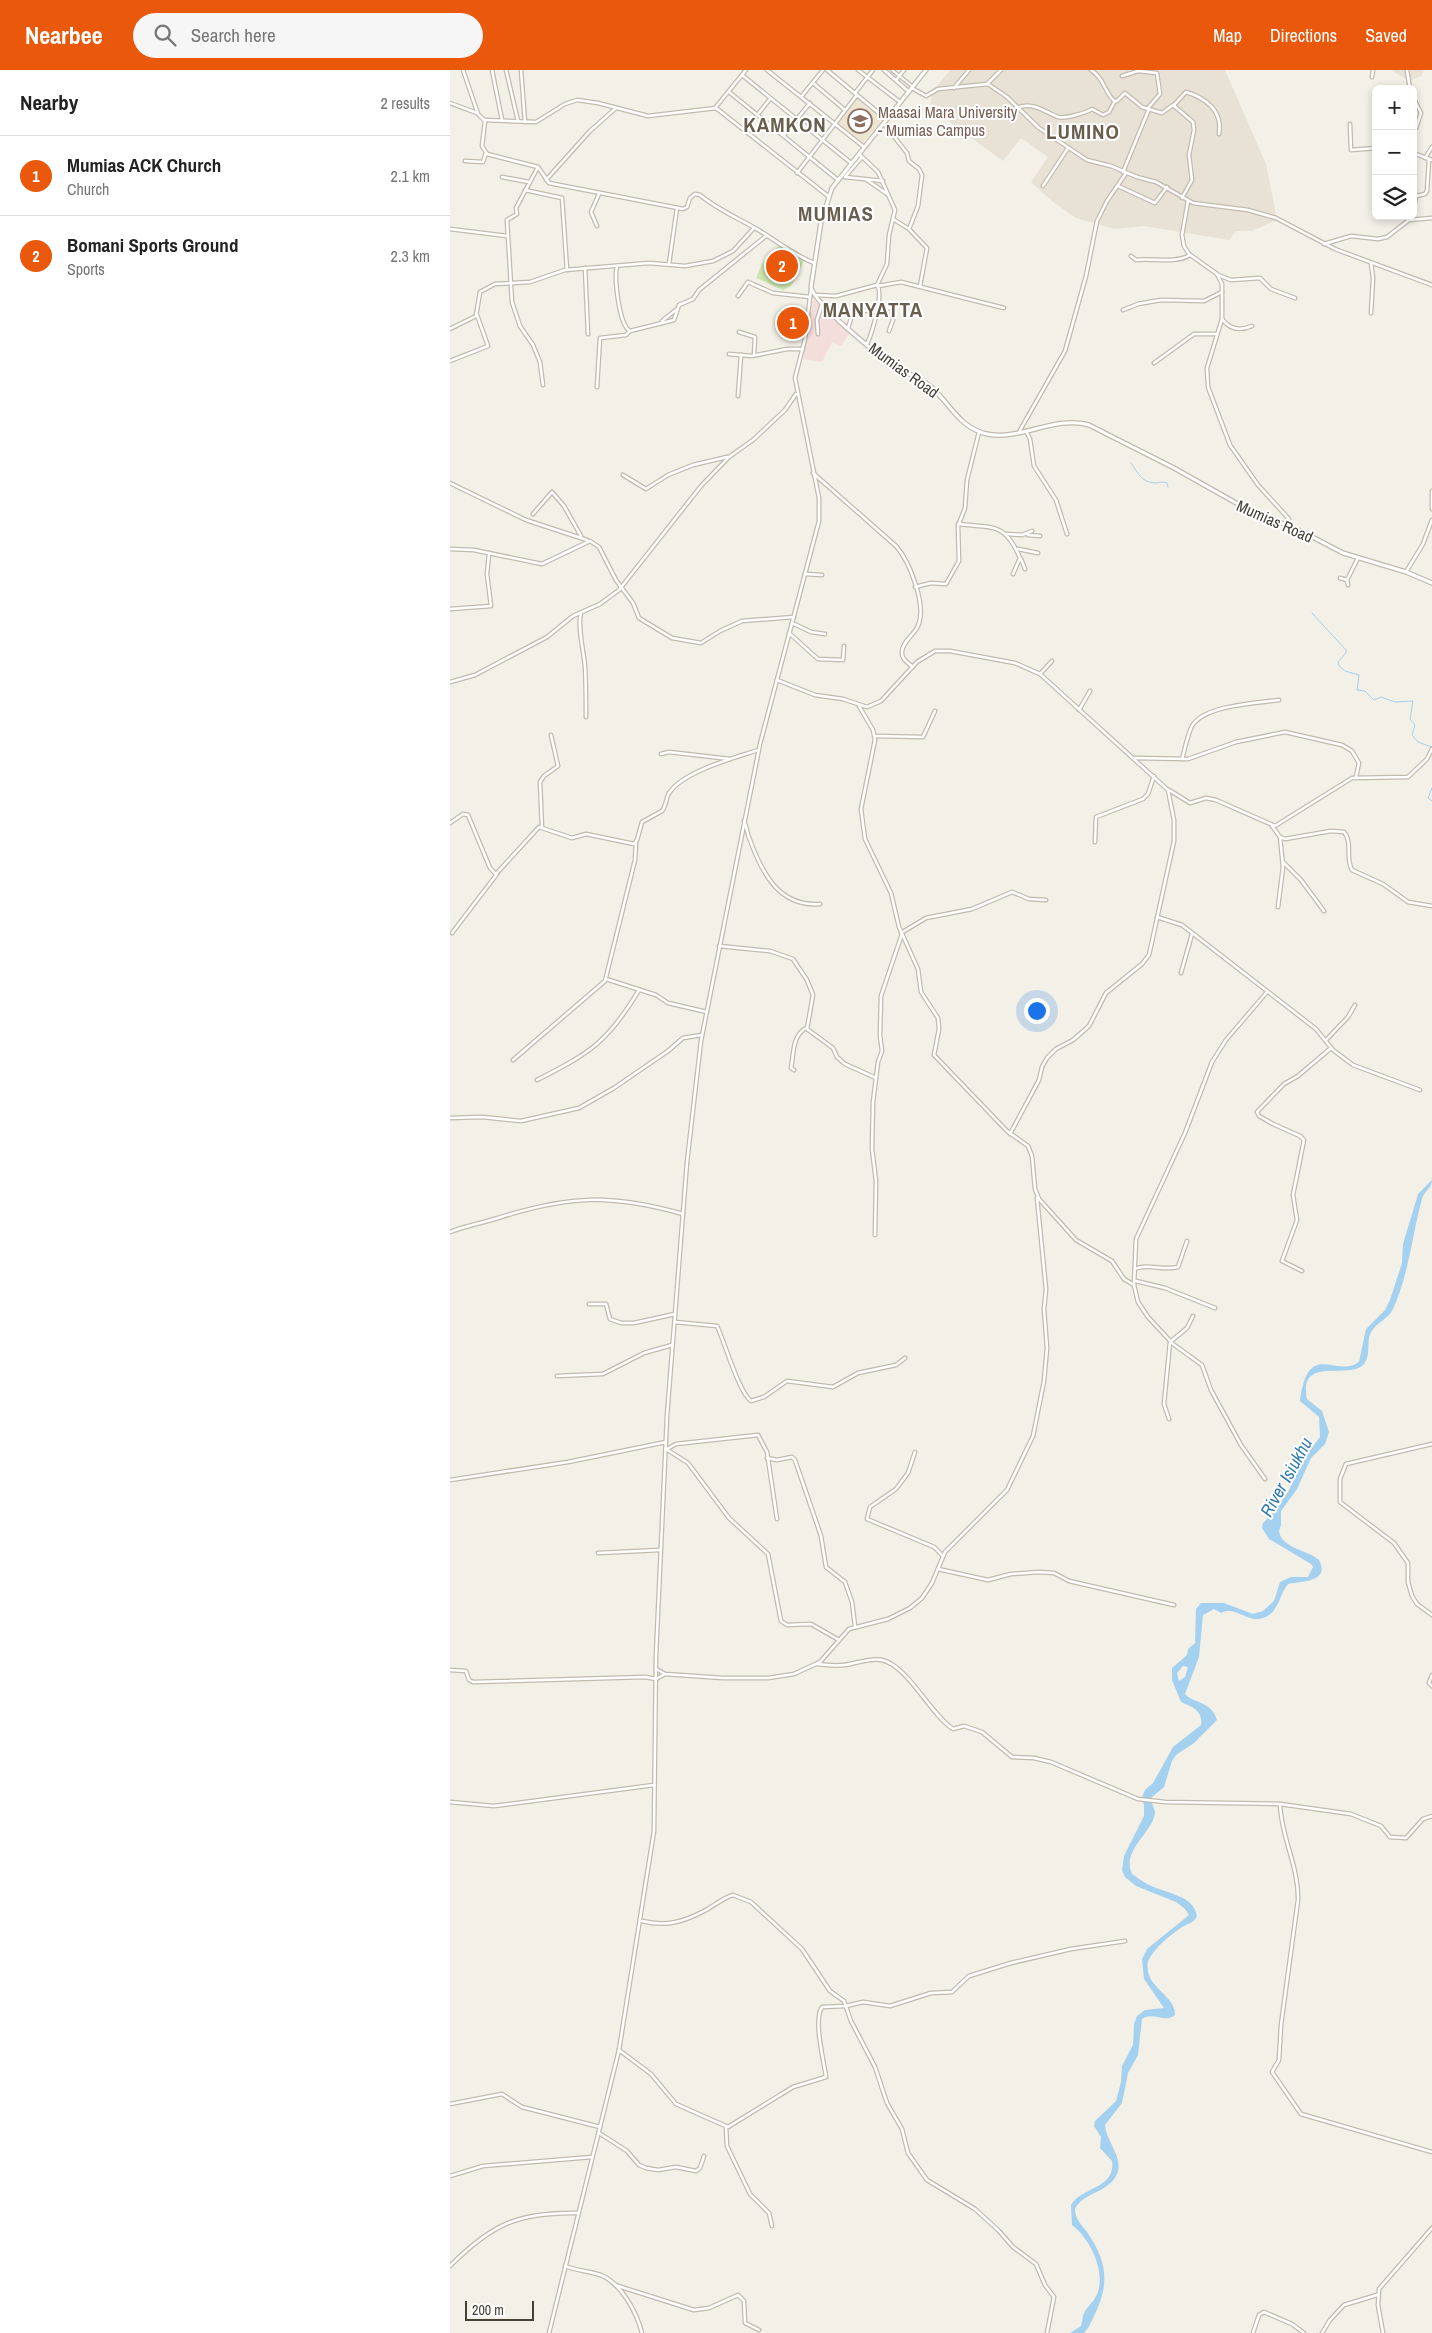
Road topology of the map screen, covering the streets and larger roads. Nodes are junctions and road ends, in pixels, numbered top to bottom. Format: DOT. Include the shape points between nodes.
graph roads {
  1 [pos="463,70"];
  2 [pos="492,70"];
  3 [pos="506,70"];
  4 [pos="522,70"];
  5 [pos="746,70"];
  6 [pos="767,70"];
  7 [pos="777,70"];
  8 [pos="823,70"];
  9 [pos="827,70"];
  10 [pos="858,70"];
  11 [pos="874,70"];
  12 [pos="884,70"];
  13 [pos="892,70"];
  14 [pos="904,70"];
  15 [pos="926,70"];
  16 [pos="969,70"];
  17 [pos="1001,70"];
  18 [pos="1091,70"];
  19 [pos="1373,70"];
  20 [pos="1407,70"];
  21 [pos="1138,71"];
  22 [pos="742,75"];
  23 [pos="773,75"];
  24 [pos="899,76"];
  25 [pos="1122,76"];
  26 [pos="1372,77"];
  27 [pos="868,78"];
  28 [pos="896,80"];
  29 [pos="813,83"];
  30 [pos="987,84"];
  31 [pos="1409,85"];
  32 [pos="912,87"];
  33 [pos="954,88"];
  34 [pos="908,91"];
  35 [pos="730,92"];
  36 [pos="856,94"];
  37 [pos="802,97"];
  38 [pos="770,99"];
  39 [pos="900,102"];
  40 [pos="1115,102"];
  41 [pos="450,103"];
  42 [pos="810,103"];
  43 [pos="1174,105"];
  44 [pos="1417,105"];
  45 [pos="616,108"];
  46 [pos="715,108"];
  47 [pos="1017,108"];
  48 [pos="1148,109"];
  49 [pos="845,110"];
  50 [pos="478,114"];
  51 [pos="758,114"];
  52 [pos="886,119"];
  53 [pos="484,120"];
  54 [pos="502,120"];
  55 [pos="796,120"];
  56 [pos="518,121"];
  57 [pos="525,122"];
  58 [pos="884,123"];
  59 [pos="834,124"];
  60 [pos="1350,124"];
  61 [pos="1417,125"];
  62 [pos="1220,134"];
  63 [pos="784,135"];
  64 [pos="822,140"];
  65 [pos="864,147"];
  66 [pos="1432,147"];
  67 [pos="1068,148"];
  68 [pos="1372,148"];
  69 [pos="486,153"];
  70 [pos="860,155"];
  71 [pos="1417,155"];
  72 [pos="809,156"];
  73 [pos="1425,158"];
  74 [pos="1431,159"];
  75 [pos="465,162"];
  76 [pos="851,163"];
  77 [pos="538,167"];
  78 [pos="797,173"];
  79 [pos="1125,173"];
  80 [pos="502,177"];
  81 [pos="845,177"];
  82 [pos="838,178"];
  83 [pos="546,180"];
  84 [pos="866,180"];
  85 [pos="883,181"];
  86 [pos="529,182"];
  87 [pos="1043,186"];
  88 [pos="1118,186"];
  89 [pos="1167,187"];
  90 [pos="525,190"];
  91 [pos="599,194"];
  92 [pos="888,195"];
  93 [pos="828,196"];
  94 [pos="1417,196"];
  95 [pos="1182,198"];
  96 [pos="1188,201"];
  97 [pos="677,208"];
  98 [pos="1432,218"];
  99 [pos="893,219"];
  100 [pos="597,226"];
  101 [pos="754,228"];
  102 [pos="450,229"];
  103 [pos="909,229"];
  104 [pos="507,236"];
  105 [pos="766,236"];
  106 [pos="1324,244"];
  107 [pos="1190,255"];
  108 [pos="1131,256"];
  109 [pos="814,262"];
  110 [pos="1371,262"];
  111 [pos="669,264"];
  112 [pos="617,266"];
  113 [pos="585,268"];
  114 [pos="567,270"];
  115 [pos="1217,274"];
  116 [pos="510,283"];
  117 [pos="1432,284"];
  118 [pos="877,286"];
  119 [pos="920,287"];
  120 [pos="811,290"];
  121 [pos="1222,292"];
  122 [pos="814,295"];
  123 [pos="738,296"];
  124 [pos="810,297"];
  125 [pos="1295,298"];
  126 [pos="822,304"];
  127 [pos="877,304"];
  128 [pos="677,308"];
  129 [pos="1004,308"];
  130 [pos="1123,310"];
  131 [pos="876,312"];
  132 [pos="1371,314"];
  133 [pos="477,315"];
  134 [pos="1222,319"];
  135 [pos="660,322"];
  136 [pos="1252,326"];
  137 [pos="848,328"];
  138 [pos="450,329"];
  139 [pos="629,331"];
  140 [pos="889,331"];
  141 [pos="739,332"];
  142 [pos="588,334"];
  143 [pos="818,334"];
  144 [pos="1217,334"];
  145 [pos="867,344"];
  146 [pos="803,349"];
  147 [pos="729,354"];
  148 [pos="742,355"];
  149 [pos="754,355"];
  150 [pos="450,362"];
  151 [pos="1154,363"];
  152 [pos="543,385"];
  153 [pos="597,387"];
  154 [pos="796,393"];
  155 [pos="738,396"];
  156 [pos="1026,431"];
  157 [pos="979,432"];
  158 [pos="1019,432"];
  159 [pos="728,457"];
  160 [pos="813,473"];
  161 [pos="623,475"];
  162 [pos="450,483"];
  163 [pos="1432,491"];
  164 [pos="1432,510"];
  165 [pos="534,514"];
  166 [pos="1432,520"];
  167 [pos="958,524"];
  168 [pos="1289,526"];
  169 [pos="1032,531"];
  170 [pos="1008,534"];
  171 [pos="1027,534"];
  172 [pos="1067,534"];
  173 [pos="1040,536"];
  174 [pos="582,538"];
  175 [pos="588,540"];
  176 [pos="1016,548"];
  177 [pos="450,549"];
  178 [pos="489,553"];
  179 [pos="1038,553"];
  180 [pos="1020,558"];
  181 [pos="1358,558"];
  182 [pos="1025,570"];
  183 [pos="1406,572"];
  184 [pos="805,574"];
  185 [pos="1013,574"];
  186 [pos="822,575"];
  187 [pos="1340,578"];
  188 [pos="1347,580"];
  189 [pos="1432,583"];
  190 [pos="1348,585"];
  191 [pos="621,587"];
  192 [pos="916,587"];
  193 [pos="450,609"];
  194 [pos="581,613"];
  195 [pos="794,617"];
  196 [pos="792,623"];
  197 [pos="789,633"];
  198 [pos="825,634"];
  199 [pos="844,646"];
  200 [pos="1052,661"];
  201 [pos="913,667"];
  202 [pos="1040,674"];
  203 [pos="777,680"];
  204 [pos="450,682"];
  205 [pos="1090,692"];
  206 [pos="1279,700"];
  207 [pos="859,706"];
  208 [pos="1079,710"];
  209 [pos="935,712"];
  210 [pos="586,718"];
  211 [pos="551,735"];
  212 [pos="875,736"];
  213 [pos="1432,749"];
  214 [pos="758,750"];
  215 [pos="661,754"];
  216 [pos="1134,758"];
  217 [pos="731,759"];
  218 [pos="1182,759"];
  219 [pos="1154,776"];
  220 [pos="1356,777"];
  221 [pos="1168,790"];
  222 [pos="744,821"];
  223 [pos="450,823"];
  224 [pos="1272,826"];
  225 [pos="542,828"];
  226 [pos="1280,836"];
  227 [pos="1095,842"];
  228 [pos="636,843"];
  229 [pos="1284,862"];
  230 [pos="497,874"];
  231 [pos="1046,900"];
  232 [pos="820,904"];
  233 [pos="1432,906"];
  234 [pos="1278,907"];
  235 [pos="1324,910"];
  236 [pos="1157,917"];
  237 [pos="452,932"];
  238 [pos="902,933"];
  239 [pos="1192,934"];
  240 [pos="719,946"];
  241 [pos="1181,973"];
  242 [pos="606,979"];
  243 [pos="639,990"];
  244 [pos="1267,992"];
  245 [pos="1355,1005"];
  246 [pos="707,1012"];
  247 [pos="806,1028"];
  248 [pos="702,1035"];
  249 [pos="1326,1040"];
  250 [pos="1331,1048"];
  251 [pos="513,1060"];
  252 [pos="794,1070"];
  253 [pos="876,1078"];
  254 [pos="537,1080"];
  255 [pos="1420,1090"];
  256 [pos="450,1118"];
  257 [pos="1010,1134"];
  258 [pos="1037,1197"];
  259 [pos="683,1214"];
  260 [pos="450,1232"];
  261 [pos="875,1235"];
  262 [pos="1188,1241"];
  263 [pos="1134,1270"];
  264 [pos="1302,1271"];
  265 [pos="1135,1283"];
  266 [pos="589,1304"];
  267 [pos="1215,1308"];
  268 [pos="676,1314"];
  269 [pos="1193,1316"];
  270 [pos="675,1322"];
  271 [pos="1170,1342"];
  272 [pos="672,1345"];
  273 [pos="904,1358"];
  274 [pos="557,1376"];
  275 [pos="1169,1419"];
  276 [pos="666,1442"];
  277 [pos="1432,1444"];
  278 [pos="666,1449"];
  279 [pos="914,1452"];
  280 [pos="768,1458"];
  281 [pos="1265,1478"];
  282 [pos="450,1480"];
  283 [pos="778,1519"];
  284 [pos="660,1550"];
  285 [pos="598,1553"];
  286 [pos="943,1556"];
  287 [pos="938,1569"];
  288 [pos="1174,1605"];
  289 [pos="1432,1615"];
  290 [pos="856,1626"];
  291 [pos="839,1640"];
  292 [pos="817,1664"];
  293 [pos="656,1669"];
  294 [pos="450,1670"];
  295 [pos="665,1674"];
  296 [pos="1432,1675"];
  297 [pos="656,1679"];
  298 [pos="1432,1686"];
  299 [pos="654,1785"];
  300 [pos="450,1802"];
  301 [pos="1280,1804"];
  302 [pos="1432,1816"];
  303 [pos="641,1920"];
  304 [pos="1125,1941"];
  305 [pos="846,2006"];
  306 [pos="619,2050"];
  307 [pos="450,2104"];
  308 [pos="600,2127"];
  309 [pos="726,2127"];
  310 [pos="598,2132"];
  311 [pos="1432,2152"];
  312 [pos="704,2156"];
  313 [pos="592,2157"];
  314 [pos="450,2176"];
  315 [pos="578,2212"];
  316 [pos="772,2226"];
  317 [pos="1432,2228"];
  318 [pos="450,2266"];
  319 [pos="565,2266"];
  320 [pos="616,2286"];
  321 [pos="1377,2295"];
  322 [pos="759,2330"];
  323 [pos="549,2333"];
  324 [pos="642,2333"];
  325 [pos="1047,2333"];
  326 [pos="1253,2333"];
  327 [pos="1304,2333"];
  328 [pos="1322,2333"];
  329 [pos="1383,2333"];
  1 -- 50 [label="street"];
  2 -- 54 [label="street"];
  3 -- 56 [label="street"];
  4 -- 57 [label="street"];
  5 -- 22 [label="street"];
  6 -- 23 [label="street"];
  7 -- 23 [label="street"];
  8 -- 29 [label="street"];
  9 -- 36 [label="street"];
  10 -- 27 [label="street"];
  11 -- 27 [label="street"];
  12 -- 28 [label="street"];
  13 -- 24 [label="street"];
  14 -- 24 [label="street"];
  15 -- 32 [label="street"];
  16 -- 33 [label="street"];
  17 -- 30 [label="street"];
  18 -- 40 [label="street" via="1100,76"];
  19 -- 26 [label="street"];
  20 -- 31 [label="street"];
  21 -- 25 [label="street"];
  21 -- 48 [label="street" via="1156,72 1158,76 1160,95"];
  22 -- 35 [label="street"];
  22 -- 38 [label="street"];
  23 -- 37 [label="street"];
  24 -- 28 [label="street"];
  24 -- 32 [label="street"];
  27 -- 36 [label="street"];
  27 -- 39 [label="street"];
  28 -- 34 [label="street"];
  29 -- 37 [label="street"];
  29 -- 49 [label="street"];
  30 -- 33 [label="street"];
  30 -- 47 [label="street" via="1004,94"];
  32 -- 33 [label="street" via="926,96 935,90"];
  32 -- 34 [label="street"];
  34 -- 39 [label="street"];
  35 -- 46 [label="street"];
  35 -- 51 [label="street"];
  36 -- 49 [label="street"];
  36 -- 52 [label="street"];
  37 -- 42 [label="street"];
  38 -- 51 [label="street"];
  38 -- 55 [label="street"];
  39 -- 52 [label="street"];
  40 -- 47 [label="street" via="1103,115 1092,109 1086,114 1060,118 1029,105"];
  40 -- 48 [label="street" via="1124,93"];
  41 -- 50 [label="street"];
  42 -- 55 [label="street"];
  42 -- 59 [label="street"];
  43 -- 48 [label="street" via="1163,113"];
  43 -- 62 [label="street" via="1186,92 1204,100 1217,115"];
  43 -- 95 [label="street" via="1194,123 1189,155 1192,180"];
  44 -- 61 [label="street" via="1421,113"];
  45 -- 46 [label="street" via="654,116"];
  45 -- 57 [label="street" via="573,101 540,120"];
  45 -- 83 [label="street"];
  46 -- 78 [label="street"];
  47 -- 67 [label="street"];
  48 -- 79 [label="street"];
  49 -- 59 [label="street"];
  50 -- 53 [label="street"];
  51 -- 63 [label="street"];
  52 -- 58 [label="street"];
  53 -- 54 [label="street"];
  53 -- 69 [label="street" via="482,146"];
  54 -- 56 [label="street"];
  55 -- 63 [label="street"];
  55 -- 64 [label="street"];
  56 -- 57 [label="street"];
  58 -- 65 [label="street"];
  58 -- 103 [label="street" via="922,175 918,206"];
  59 -- 64 [label="street"];
  59 -- 65 [label="street"];
  60 -- 68 [label="street" via="1352,150"];
  63 -- 72 [label="street"];
  64 -- 72 [label="street"];
  64 -- 76 [label="street"];
  65 -- 70 [label="street"];
  66 -- 73 [label="street"];
  67 -- 79 [label="street" via="1088,160"];
  67 -- 87 [label="street"];
  69 -- 75 [label="street" via="483,162"];
  69 -- 77 [label="street"];
  70 -- 76 [label="street"];
  70 -- 81 [label="street"];
  70 -- 85 [label="street"];
  71 -- 73 [label="street"];
  72 -- 78 [label="street"];
  72 -- 82 [label="street"];
  73 -- 74 [label="street"];
  74 -- 94 [label="street" via="1427,189 1425,194"];
  76 -- 82 [label="street"];
  77 -- 83 [label="street"];
  77 -- 86 [label="street"];
  78 -- 93 [label="street"];
  79 -- 88 [label="street"];
  79 -- 89 [label="street"];
  80 -- 86 [label="street"];
  81 -- 82 [label="street"];
  81 -- 84 [label="street"];
  82 -- 93 [label="street"];
  83 -- 91 [label="street"];
  84 -- 85 [label="street"];
  84 -- 92 [label="street"];
  85 -- 92 [label="street"];
  86 -- 90 [label="street"];
  88 -- 89 [label="street" via="1155,203"];
  88 -- 158 [label="street" via="1097,221 1065,351"];
  89 -- 95 [label="street"];
  90 -- 104 [label="street" via="516,208 518,214 507,220"];
  90 -- 114 [label="street" via="562,198"];
  91 -- 97 [label="street"];
  91 -- 100 [label="street" via="591,212"];
  92 -- 99 [label="street" via="895,210"];
  93 -- 109 [label="street"];
  95 -- 96 [label="street"];
  96 -- 106 [label="street" via="1248,210 1276,218"];
  96 -- 107 [label="street" via="1182,242"];
  97 -- 101 [label="street" via="687,207 695,194"];
  97 -- 111 [label="street"];
  98 -- 106 [label="street" via="1409,220 1378,239 1351,236"];
  99 -- 103 [label="street"];
  99 -- 118 [label="street" via="887,264"];
  101 -- 105 [label="street"];
  101 -- 111 [label="street" via="724,258 689,266"];
  102 -- 104 [label="street"];
  103 -- 119 [label="street" via="927,248"];
  104 -- 116 [label="street"];
  105 -- 109 [label="street"];
  105 -- 128 [label="street" via="699,290 693,300"];
  106 -- 110 [label="street"];
  107 -- 108 [label="street" via="1181,259 1154,260 1136,260"];
  107 -- 115 [label="street"];
  109 -- 120 [label="street"];
  110 -- 117 [label="street"];
  110 -- 132 [label="street"];
  111 -- 112 [label="street"];
  112 -- 113 [label="street"];
  112 -- 139 [label="street" via="620,305"];
  113 -- 114 [label="street"];
  113 -- 142 [label="street"];
  114 -- 116 [label="street" via="530,282"];
  115 -- 121 [label="street"];
  115 -- 125 [label="street" via="1230,280 1260,278 1270,288"];
  116 -- 133 [label="street" via="495,284 482,290 478,297"];
  116 -- 152 [label="street" via="515,315 540,362"];
  118 -- 119 [label="street" via="898,282"];
  118 -- 122 [label="street" via="836,296"];
  118 -- 127 [label="street" via="880,290"];
  119 -- 129 [label="street"];
  120 -- 122 [label="street, Mumias Road"];
  120 -- 124 [label="street"];
  121 -- 130 [label="street" via="1204,301 1161,300"];
  121 -- 134 [label="street"];
  122 -- 126 [label="street, Mumias Road"];
  123 -- 124 [label="street" via="748,282 773,293"];
  124 -- 146 [label="street"];
  126 -- 137 [label="street, Mumias Road"];
  126 -- 143 [label="street" via="817,320"];
  127 -- 131 [label="street"];
  127 -- 140 [label="street" via="892,309"];
  128 -- 135 [label="street"];
  128 -- 135 [label="street" via="674,320"];
  131 -- 137 [label="street" via="854,309"];
  131 -- 145 [label="street"];
  133 -- 138 [label="street"];
  133 -- 150 [label="street" via="487,346"];
  134 -- 136 [label="street" via="1234,329"];
  134 -- 144 [label="street"];
  135 -- 139 [label="street"];
  137 -- 145 [label="street, Mumias Road"];
  139 -- 153 [label="street" via="627,335 600,338"];
  141 -- 149 [label="street" via="755,337"];
  144 -- 151 [label="street" via="1194,334"];
  144 -- 168 [label="street" via="1207,368 1207,385 1224,435 1258,486 1290,519"];
  145 -- 157 [label="street, Mumias Road" via="893,365 926,383 961,421"];
  146 -- 149 [label="street"];
  146 -- 154 [label="street" via="795,374"];
  147 -- 148 [label="street"];
  148 -- 149 [label="street"];
  148 -- 155 [label="street"];
  154 -- 159 [label="street" via="789,406 760,434"];
  154 -- 160 [label="street"];
  156 -- 158 [label="street, Mumias Road"];
  156 -- 168 [label="street, Mumias Road" via="1058,425 1089,425 1245,508"];
  156 -- 172 [label="street" via="1034,466 1056,500"];
  157 -- 158 [label="street, Mumias Road" via="995,435"];
  157 -- 167 [label="street" via="967,480 965,508"];
  159 -- 161 [label="street" via="693,465 646,488"];
  159 -- 191 [label="street" via="681,510"];
  160 -- 184 [label="street" via="820,514"];
  160 -- 192 [label="street" via="896,546 906,560"];
  162 -- 174 [label="street" via="529,522"];
  163 -- 164 [label="street"];
  165 -- 174 [label="street" via="552,492"];
  166 -- 183 [label="street" via="1424,544"];
  167 -- 170 [label="street" via="994,528"];
  167 -- 192 [label="street" via="960,559 954,573 946,584"];
  168 -- 181 [label="street, Mumias Road"];
  169 -- 171 [label="street"];
  170 -- 171 [label="street"];
  170 -- 176 [label="street"];
  171 -- 173 [label="street"];
  174 -- 175 [label="street"];
  175 -- 178 [label="street" via="544,563 524,562"];
  175 -- 191 [label="street" via="599,546"];
  176 -- 179 [label="street" via="1021,552"];
  176 -- 180 [label="street"];
  177 -- 178 [label="street"];
  178 -- 193 [label="street" via="487,574 491,606"];
  180 -- 182 [label="street"];
  180 -- 185 [label="street"];
  181 -- 183 [label="street, Mumias Road"];
  181 -- 188 [label="street"];
  183 -- 189 [label="street, Mumias Road"];
  184 -- 186 [label="street"];
  184 -- 195 [label="street"];
  187 -- 188 [label="street"];
  188 -- 190 [label="street"];
  191 -- 194 [label="street" via="605,602"];
  191 -- 195 [label="street" via="640,619 668,637 682,641 704,643 720,631 746,620"];
  192 -- 201 [label="street" via="919,623 902,648 903,658"];
  194 -- 204 [label="street" via="547,637 475,675"];
  194 -- 210 [label="street" via="578,622 585,666"];
  195 -- 196 [label="street"];
  196 -- 197 [label="street"];
  196 -- 198 [label="street" via="811,632"];
  197 -- 199 [label="street" via="818,659 844,660"];
  197 -- 203 [label="street"];
  200 -- 202 [label="street"];
  201 -- 202 [label="street" via="928,654 945,650 1015,663"];
  201 -- 207 [label="street" via="877,704"];
  202 -- 208 [label="street"];
  203 -- 207 [label="street" via="815,695"];
  203 -- 214 [label="street"];
  205 -- 208 [label="street"];
  206 -- 218 [label="street" via="1235,706 1200,717 1192,727"];
  207 -- 212 [label="street"];
  208 -- 216 [label="street"];
  209 -- 212 [label="street" via="923,737"];
  211 -- 225 [label="street" via="558,766 540,782"];
  212 -- 238 [label="street" via="861,809 865,839 888,886"];
  213 -- 220 [label="street" via="1425,761 1407,777"];
  214 -- 217 [label="street"];
  214 -- 222 [label="street"];
  215 -- 217 [label="street" via="669,752"];
  216 -- 218 [label="street"];
  216 -- 219 [label="street"];
  217 -- 228 [label="street" via="692,776 676,787 669,794 662,812 642,822"];
  218 -- 220 [label="street" via="1242,740 1287,732 1351,750 1359,762"];
  219 -- 221 [label="street"];
  219 -- 227 [label="street" via="1144,799 1096,817"];
  220 -- 224 [label="street"];
  221 -- 224 [label="street" via="1190,803 1211,798"];
  221 -- 236 [label="street" via="1174,841"];
  222 -- 232 [label="street" via="759,864 778,892 807,904"];
  222 -- 240 [label="street"];
  223 -- 230 [label="street" via="467,814 491,870"];
  224 -- 226 [label="street"];
  225 -- 228 [label="street" via="572,838 586,834"];
  225 -- 230 [label="street" via="533,832"];
  226 -- 229 [label="street"];
  226 -- 233 [label="street" via="1285,839 1331,831 1344,832 1348,838 1352,870 1383,884 1410,903"];
  228 -- 242 [label="street" via="635,860"];
  229 -- 234 [label="street"];
  229 -- 235 [label="street"];
  230 -- 237 [label="street"];
  231 -- 238 [label="street" via="1029,899 1011,892 972,910 926,918"];
  236 -- 239 [label="street" via="1179,924"];
  236 -- 257 [label="street" via="1146,959 1106,993 1089,1026 1047,1058"];
  238 -- 253 [label="street" via="881,996 882,1048"];
  238 -- 257 [label="street" via="918,969 921,992 938,1018 934,1055"];
  239 -- 241 [label="street"];
  239 -- 244 [label="street"];
  240 -- 246 [label="street"];
  240 -- 247 [label="street" via="770,950 793,959 813,995"];
  242 -- 243 [label="street"];
  242 -- 251 [label="street"];
  243 -- 246 [label="street" via="668,1003"];
  243 -- 254 [label="street" via="603,1041"];
  244 -- 249 [label="street"];
  244 -- 263 [label="street" via="1226,1040 1212,1062 1183,1138 1138,1235"];
  245 -- 249 [label="street"];
  246 -- 248 [label="street"];
  247 -- 252 [label="street" via="796,1039 790,1068"];
  247 -- 253 [label="street" via="833,1048 837,1058 845,1064"];
  248 -- 256 [label="street" via="683,1038 614,1088 579,1108 521,1121"];
  248 -- 259 [label="street"];
  249 -- 250 [label="street"];
  250 -- 255 [label="street" via="1356,1066"];
  250 -- 264 [label="street" via="1284,1084 1257,1112 1263,1119 1304,1140 1293,1195 1297,1220 1282,1261"];
  253 -- 261 [label="street" via="872,1144 876,1181"];
  257 -- 258 [label="street" via="1030,1148"];
  258 -- 265 [label="street" via="1076,1240 1110,1258 1124,1279"];
  258 -- 286 [label="street" via="1046,1289 1047,1348 1033,1436 1007,1490"];
  259 -- 260 [label="street" via="624,1201 585,1199 518,1211"];
  259 -- 268 [label="street"];
  262 -- 263 [label="street" via="1178,1267 1140,1267"];
  263 -- 265 [label="street"];
  265 -- 267 [label="street" via="1165,1288"];
  265 -- 271 [label="street" via="1140,1306"];
  266 -- 268 [label="street" via="606,1304 609,1319 625,1323"];
  268 -- 270 [label="street"];
  269 -- 271 [label="street" via="1187,1328"];
  270 -- 272 [label="street"];
  270 -- 273 [label="street" via="718,1326 730,1363 751,1401 764,1397 787,1382 833,1387 858,1373 896,1364"];
  271 -- 275 [label="street" via="1164,1404"];
  271 -- 281 [label="street" via="1201,1364 1211,1390 1241,1445"];
  272 -- 274 [label="street" via="644,1353 603,1374"];
  272 -- 276 [label="street"];
  276 -- 278 [label="street"];
  276 -- 282 [label="street" via="568,1462"];
  277 -- 289 [label="street" via="1346,1464 1338,1492 1342,1505 1397,1546 1408,1563 1408,1586 1412,1596"];
  278 -- 280 [label="street" via="676,1444 756,1434 761,1438"];
  278 -- 284 [label="street"];
  278 -- 291 [label="street" via="688,1463 729,1518 769,1556 781,1622 811,1624"];
  279 -- 286 [label="street" via="908,1473 892,1492 870,1507 867,1519 934,1547"];
  280 -- 283 [label="street"];
  280 -- 290 [label="street" via="792,1457 795,1460 821,1536 826,1567 845,1582"];
  284 -- 285 [label="street"];
  284 -- 293 [label="street"];
  286 -- 287 [label="street"];
  287 -- 288 [label="street" via="988,1580 1011,1574 1052,1573 1069,1581"];
  287 -- 290 [label="street" via="926,1592 910,1608 880,1622"];
  290 -- 291 [label="street"];
  291 -- 292 [label="street"];
  292 -- 295 [label="street" via="794,1674 768,1678"];
  292 -- 301 [label="street" via="888,1662 942,1721 954,1729 964,1726 982,1732 1012,1757 1051,1762 1138,1799"];
  293 -- 295 [label="street"];
  293 -- 297 [label="street"];
  294 -- 297 [label="street" via="466,1671 473,1682"];
  295 -- 297 [label="street"];
  296 -- 298 [label="street" via="1429,1683"];
  297 -- 299 [label="street"];
  299 -- 300 [label="street" via="494,1806"];
  299 -- 303 [label="street" via="654,1831"];
  301 -- 302 [label="street" via="1351,1814 1381,1826 1390,1837 1406,1838 1423,1818"];
  301 -- 311 [label="street" via="1281,1820 1298,1884 1298,1900 1279,2060 1272,2072 1301,2114"];
  303 -- 305 [label="street" via="670,1924 727,1897 741,1897 763,1912 802,1949 830,1990"];
  303 -- 306 [label="street"];
  304 -- 305 [label="street" via="1070,1949 969,1976 952,1992 931,1993 890,2006 863,2002"];
  305 -- 309 [label="street" via="822,2007 820,2011 826,2077 793,2087"];
  305 -- 325 [label="street" via="876,2067 887,2103 902,2129 910,2158 927,2180 974,2209 1000,2231 1013,2248 1039,2268 1054,2297"];
  306 -- 308 [label="street"];
  306 -- 309 [label="street" via="651,2074 676,2104"];
  307 -- 308 [label="street" via="502,2094 522,2107"];
  308 -- 310 [label="street"];
  309 -- 316 [label="street" via="727,2146 750,2194 768,2213"];
  310 -- 312 [label="street" via="646,2168 662,2170 676,2167 696,2171"];
  310 -- 313 [label="street"];
  313 -- 314 [label="street" via="483,2166"];
  313 -- 315 [label="street"];
  315 -- 318 [label="street" via="540,2214 496,2227"];
  315 -- 319 [label="street"];
  317 -- 321 [label="street"];
  319 -- 320 [label="street" via="603,2276"];
  319 -- 323 [label="street"];
  320 -- 322 [label="street" via="694,2310 709,2308 738,2295 744,2301 745,2323"];
  320 -- 324 [label="street" via="636,2316"];
  321 -- 328 [label="street" via="1344,2305"];
  321 -- 329 [label="street"];
  326 -- 327 [label="street" via="1259,2315 1264,2312"];
}
